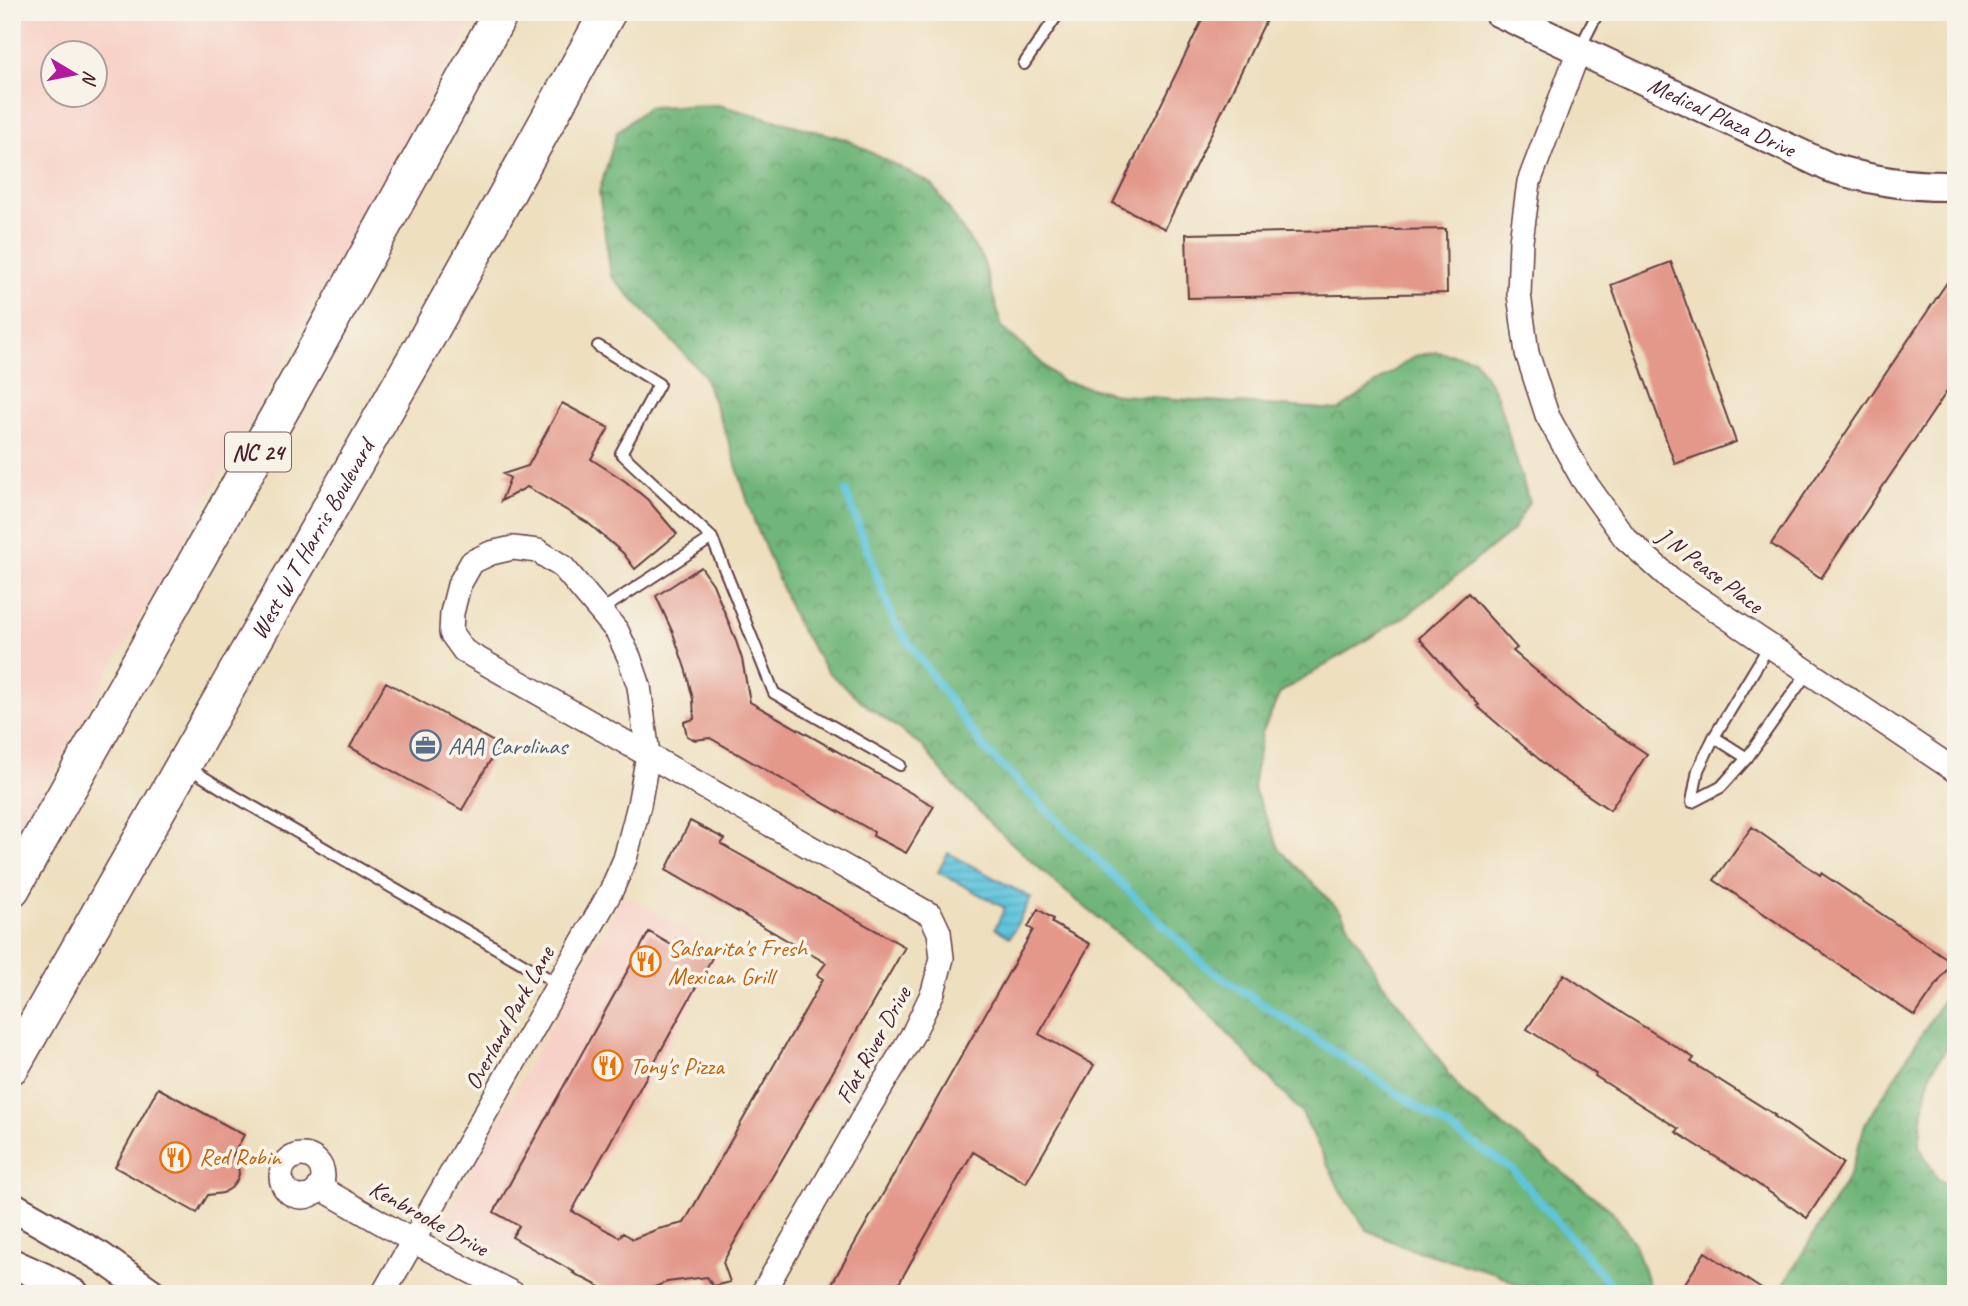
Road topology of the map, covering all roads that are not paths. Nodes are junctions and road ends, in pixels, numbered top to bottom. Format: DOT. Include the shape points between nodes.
graph roads {
  1 [pos="501,12"];
  2 [pos="608,12"];
  3 [pos="1498,12"];
  4 [pos="1598,12"];
  5 [pos="1058,14"];
  6 [pos="1579,50"];
  7 [pos="1024,64"];
  8 [pos="1956,186"];
  9 [pos="598,346"];
  10 [pos="712,538"];
  11 [pos="600,611"];
  12 [pos="1769,646"];
  13 [pos="1808,671"];
  14 [pos="1714,737"];
  15 [pos="648,755"];
  16 [pos="1747,758"];
  17 [pos="184,765"];
  18 [pos="901,765"];
  19 [pos="1956,771"];
  20 [pos="12,889"];
  21 [pos="558,984"];
  22 [pos="12,1066"];
  23 [pos="319,1187"];
  24 [pos="12,1206"];
  25 [pos="413,1241"];
  26 [pos="12,1263"];
  27 [pos="75,1294"];
  28 [pos="153,1294"];
  29 [pos="383,1294"];
  30 [pos="514,1294"];
  31 [pos="762,1294"];
  1 -- 20 [label="main road, NC 24"];
  2 -- 17 [label="main road, West W T Harris Boulevard"];
  3 -- 6 [label="street, Medical Plaza Drive"];
  4 -- 6 [label="lane"];
  5 -- 7 [label="lane"];
  6 -- 8 [label="street, Medical Plaza Drive" via="1829,167 1871,180"];
  6 -- 12 [label="street, J N Pease Place" via="1529,182 1518,294 1527,353 1547,415 1582,478 1625,538 1673,581"];
  9 -- 10 [label="lane" via="659,384 621,453"];
  10 -- 11 [label="lane"];
  10 -- 18 [label="lane" via="774,693"];
  11 -- 15 [label="street, Flat River Drive" via="617,631 639,686"];
  11 -- 15 [label="street, Flat River Drive" via="563,567 538,551 513,548 472,562 459,585 451,633 464,651"];
  12 -- 13 [label="street, J N Pease Place"];
  12 -- 14 [label="lane"];
  13 -- 16 [label="lane"];
  13 -- 19 [label="street, J N Pease Place"];
  14 -- 16 [label="lane"];
  14 -- 16 [label="lane" via="1698,771 1692,802 1721,787"];
  15 -- 21 [label="street, Overland Park Lane" via="625,859"];
  15 -- 31 [label="street, Flat River Drive" via="931,915 939,932 942,958 914,1034"];
  17 -- 21 [label="lane"];
  17 -- 22 [label="main road, West W T Harris Boulevard"];
  21 -- 25 [label="street, Overland Park Lane"];
  23 -- 25 [label="street, Kenbrooke Drive"];
  24 -- 28 [label="street" via="101,1257"];
  25 -- 29 [label="street, Overland Park Lane"];
  25 -- 30 [label="street, Kenbrooke Drive"];
  26 -- 27 [label="street"];
}
